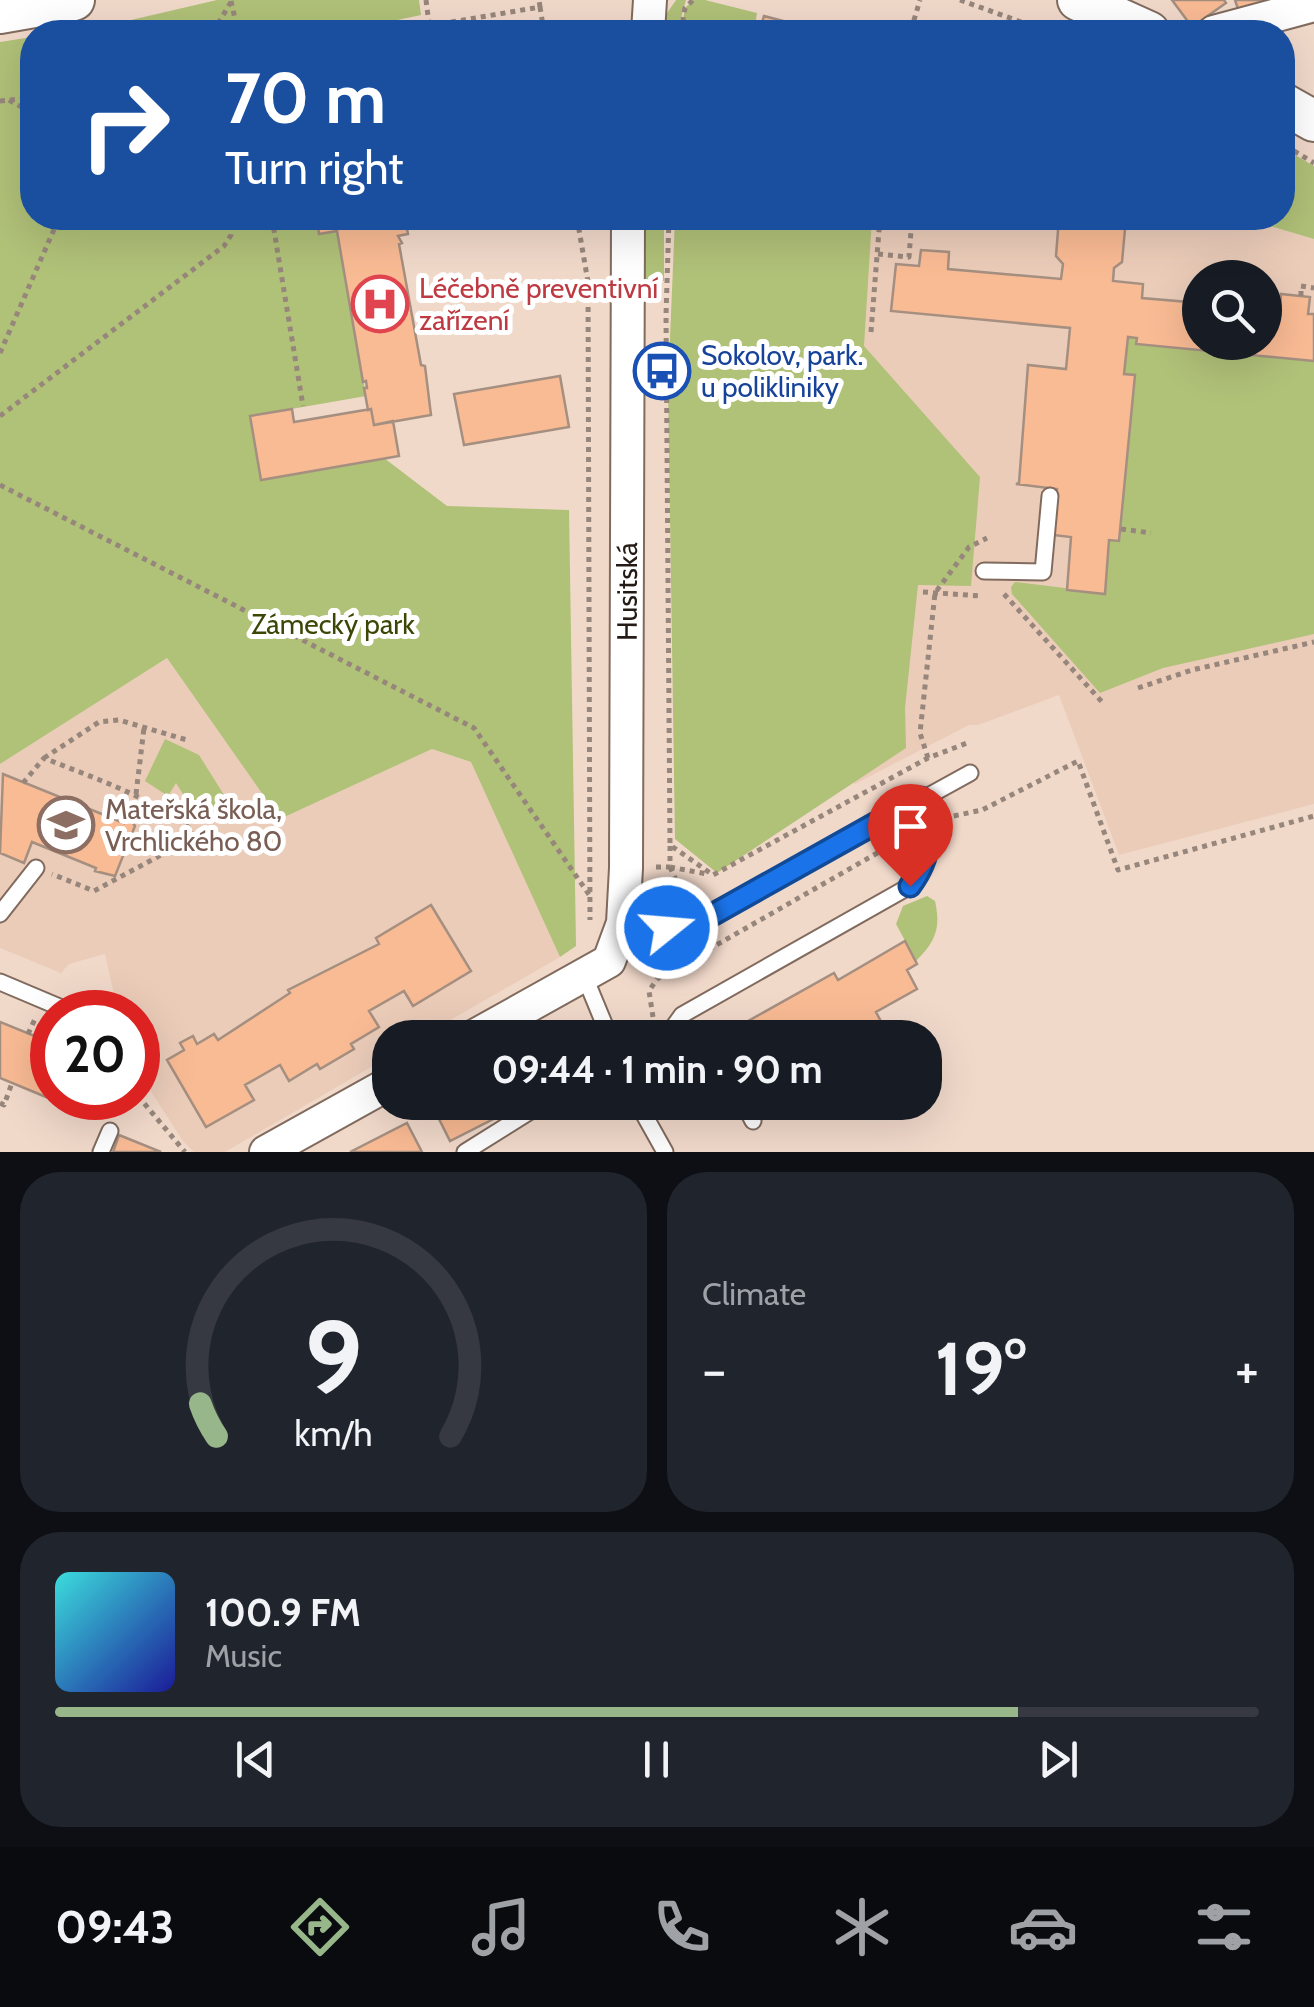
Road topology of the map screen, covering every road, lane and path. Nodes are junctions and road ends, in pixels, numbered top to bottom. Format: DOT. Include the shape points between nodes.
graph roads {
  1 [pos="74,0"];
  2 [pos="960,0"];
  3 [pos="1078,0"];
  4 [pos="539,3"];
  5 [pos="1314,4"];
  6 [pos="0,13"];
  7 [pos="450,20"];
  8 [pos="1016,20"];
  9 [pos="1122,20"];
  10 [pos="1257,20"];
  11 [pos="20,99"];
  12 [pos="9,100"];
  13 [pos="0,101"];
  14 [pos="20,106"];
  15 [pos="54,230"];
  16 [pos="231,230"];
  17 [pos="274,230"];
  18 [pos="579,230"];
  19 [pos="628,230"];
  20 [pos="668,230"];
  21 [pos="879,230"];
  22 [pos="911,230"];
  23 [pos="878,254"];
  24 [pos="1314,288"];
  25 [pos="1301,296"];
  26 [pos="871,332"];
  27 [pos="0,353"];
  28 [pos="302,406"];
  29 [pos="0,416"];
  30 [pos="0,485"];
  31 [pos="1050,496"];
  32 [pos="1121,529"];
  33 [pos="1151,533"];
  34 [pos="987,538"];
  35 [pos="984,570"];
  36 [pos="924,592"];
  37 [pos="935,593"];
  38 [pos="981,596"];
  39 [pos="1314,642"];
  40 [pos="1138,688"];
  41 [pos="1103,703"];
  42 [pos="144,728"];
  43 [pos="187,740"];
  44 [pos="967,743"];
  45 [pos="44,758"];
  46 [pos="928,758"];
  47 [pos="970,773"];
  48 [pos="23,783"];
  49 [pos="136,796"];
  50 [pos="921,798"];
  51 [pos="1314,816"];
  52 [pos="927,825"];
  53 [pos="670,867"];
  54 [pos="36,868"];
  55 [pos="712,875"];
  56 [pos="0,914"];
  57 [pos="623,922"];
  58 [pos="596,968"];
  59 [pos="0,982"];
  60 [pos="30,995"];
  61 [pos="503,1020"];
  62 [pos="606,1020"];
  63 [pos="657,1020"];
  64 [pos="675,1020"];
  65 [pos="30,1029"];
  66 [pos="28,1034"];
  67 [pos="12,1083"];
  68 [pos="372,1093"];
  69 [pos="0,1103"];
  70 [pos="158,1120"];
  71 [pos="516,1120"];
  72 [pos="646,1120"];
  73 [pos="110,1131"];
  74 [pos="100,1152"];
  75 [pos="185,1152"];
  76 [pos="266,1152"];
  77 [pos="465,1152"];
  78 [pos="665,1152"];
  1 -- 6 [label="street"];
  2 -- 8 [label="path"];
  3 -- 9 [label="street"];
  4 -- 7 [label="path"];
  5 -- 10 [label="street"];
  11 -- 12 [label="path"];
  12 -- 13 [label="path"];
  12 -- 14 [label="path"];
  15 -- 27 [label="path"];
  16 -- 29 [label="path" via="224,246"];
  17 -- 28 [label="path"];
  18 -- 30 [label="path" via="588,282 591,897 474,728"];
  19 -- 57 [label="street, Husitská"];
  20 -- 55 [label="path" via="670,845"];
  21 -- 23 [label="path"];
  22 -- 23 [label="path" via="909,257"];
  23 -- 26 [label="path"];
  24 -- 25 [label="path" via="1302,286"];
  31 -- 35 [label="lane" via="1043,572"];
  32 -- 33 [label="path"];
  34 -- 37 [label="path" via="968,547"];
  35 -- 41 [label="path"];
  36 -- 37 [label="path"];
  37 -- 38 [label="path"];
  37 -- 46 [label="path" via="920,734"];
  39 -- 40 [label="path"];
  42 -- 43 [label="path"];
  42 -- 45 [label="path" via="98,722"];
  42 -- 49 [label="path"];
  44 -- 46 [label="path"];
  45 -- 48 [label="path"];
  45 -- 49 [label="path"];
  46 -- 55 [label="path"];
  47 -- 50 [label="lane"];
  49 -- 54 [label="path" via="193,831 94,891"];
  50 -- 52 [label="lane"];
  50 -- 57 [label="lane" via="696,924 641,928"];
  51 -- 52 [label="path" via="1118,870 1078,761 982,810"];
  52 -- 63 [label="path" via="657,979 649,991"];
  52 -- 64 [label="lane" via="930,842 910,886"];
  53 -- 55 [label="path"];
  54 -- 56 [label="lane"];
  57 -- 58 [label="street, Husitská"];
  58 -- 61 [label="street"];
  58 -- 62 [label="lane"];
  59 -- 60 [label="lane"];
  65 -- 66 [label="path"];
  67 -- 69 [label="path"];
  68 -- 76 [label="street"];
  70 -- 75 [label="path"];
  71 -- 77 [label="lane"];
  72 -- 78 [label="lane"];
  73 -- 74 [label="lane"];
}
